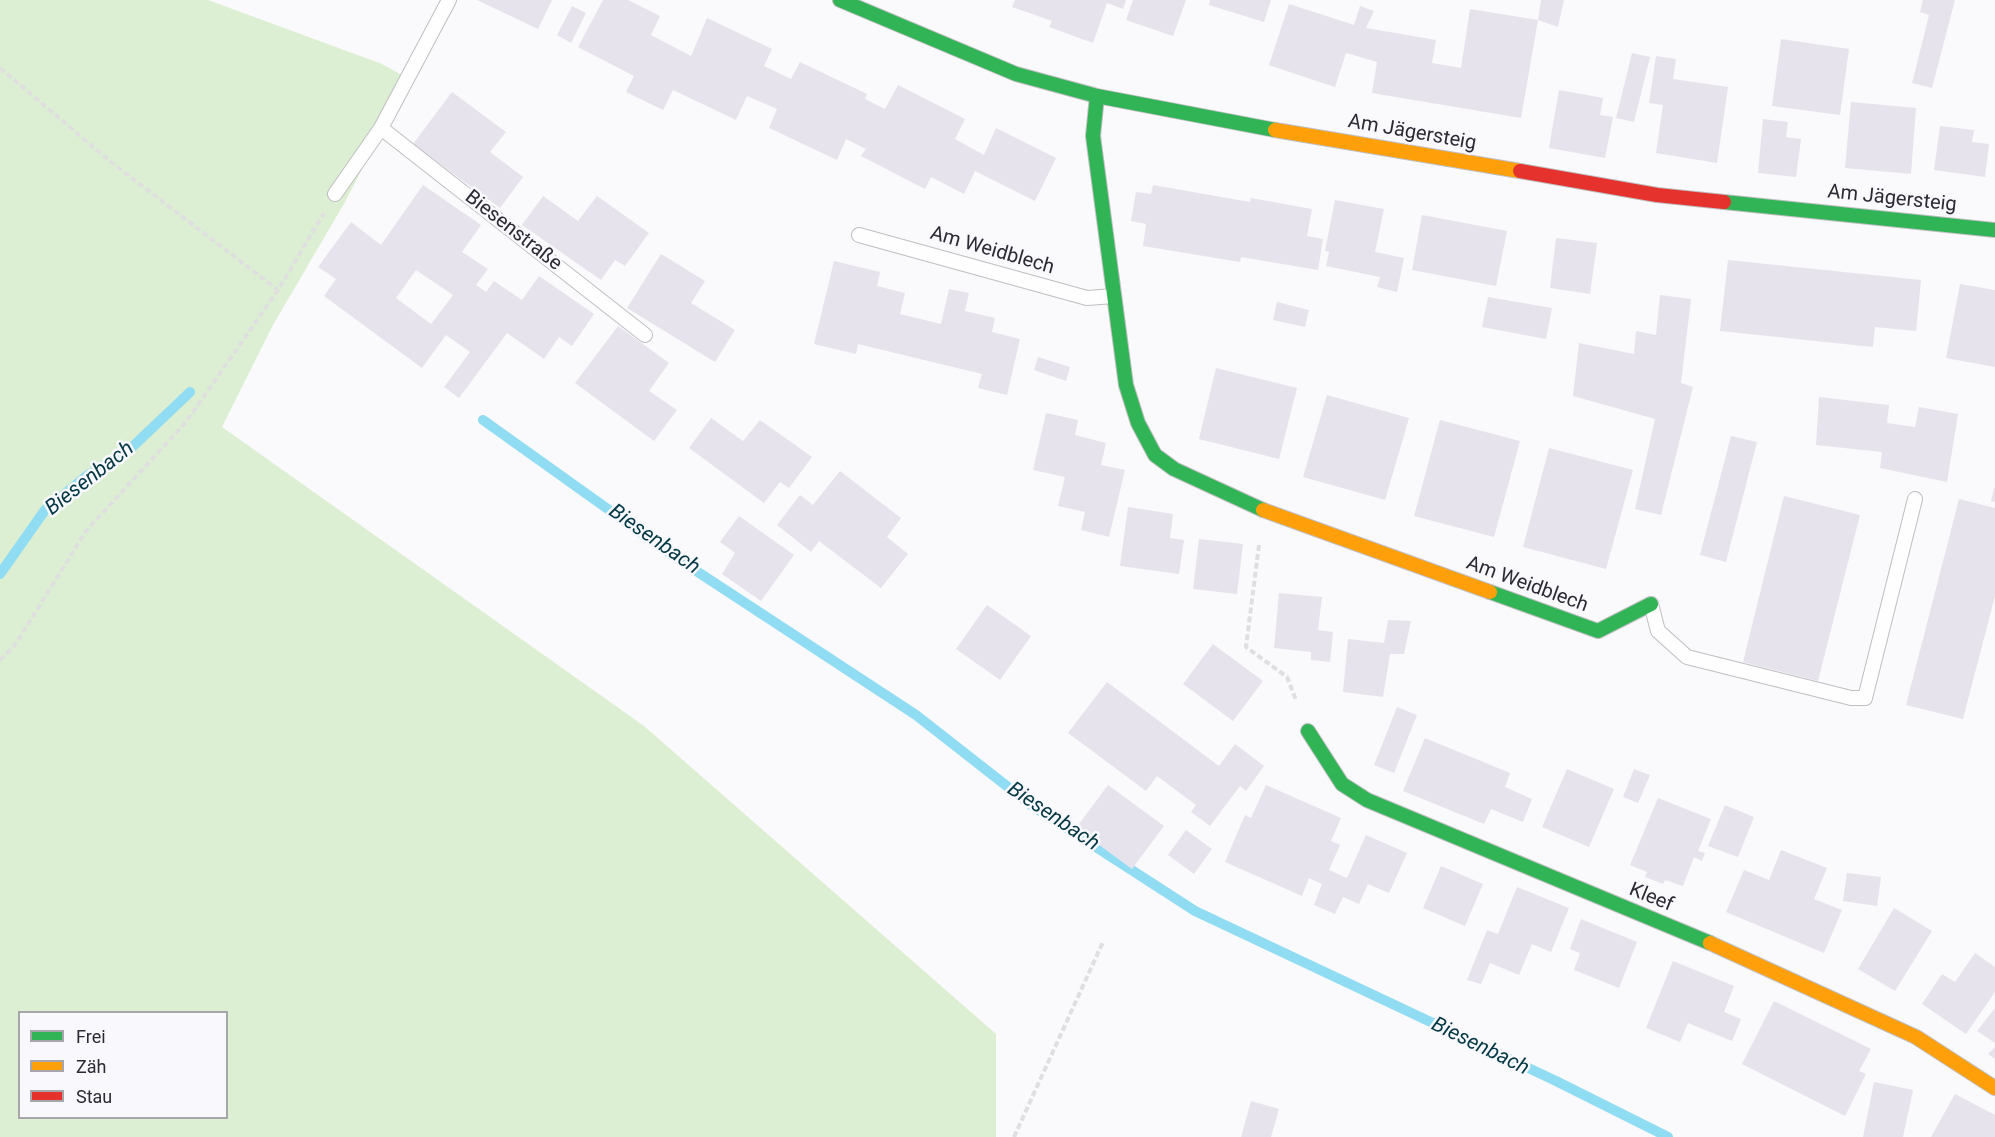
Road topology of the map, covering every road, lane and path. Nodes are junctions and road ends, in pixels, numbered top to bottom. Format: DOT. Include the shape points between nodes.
graph roads {
  1 [pos="449,0"];
  2 [pos="840,0"];
  3 [pos="0,68"];
  4 [pos="1097,96"];
  5 [pos="381,128"];
  6 [pos="335,194"];
  7 [pos="1995,230"];
  8 [pos="859,235"];
  9 [pos="278,290"];
  10 [pos="1114,296"];
  11 [pos="645,334"];
  12 [pos="1915,499"];
  13 [pos="1260,537"];
  14 [pos="1651,604"];
  15 [pos="0,660"];
  16 [pos="1308,731"];
  17 [pos="1103,942"];
  18 [pos="1995,1088"];
  19 [pos="1014,1137"];
  1 -- 5 [label="lane"];
  2 -- 4 [label="street, Am Jägersteig" via="1016,74"];
  3 -- 9 [label="path" via="111,162"];
  4 -- 7 [label="street, Am Jägersteig" via="1657,195"];
  4 -- 10 [label="street, Am Weidblech" via="1094,136"];
  5 -- 6 [label="lane"];
  5 -- 11 [label="lane, Biesenstraße"];
  6 -- 9 [label="path"];
  8 -- 10 [label="lane, Am Weidblech" via="1087,298"];
  9 -- 15 [label="path" via="186,422 86,531 15,645"];
  10 -- 14 [label="street, Am Weidblech" via="1126,385 1138,423 1155,455 1174,469 1263,510 1598,631"];
  12 -- 14 [label="lane, Am Weidblech" via="1865,698 1851,698 1687,657 1658,631"];
  13 -- 16 [label="path" via="1246,647 1287,677"];
  16 -- 18 [label="street, Kleef" via="1342,784 1367,800 1749,959 1916,1036"];
  17 -- 19 [label="path"];
}
